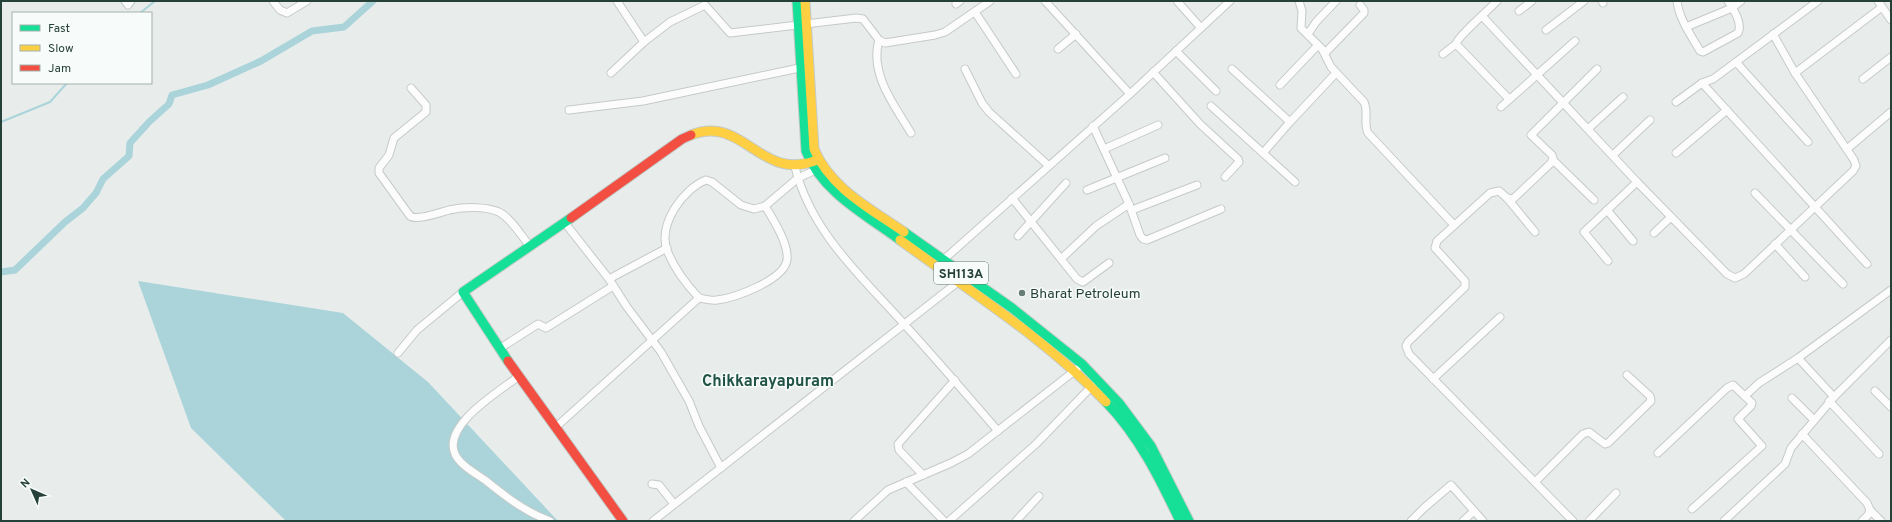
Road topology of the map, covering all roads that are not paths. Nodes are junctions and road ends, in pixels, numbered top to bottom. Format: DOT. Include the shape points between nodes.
graph roads {
  1 [pos="125,1"];
  2 [pos="131,1"];
  3 [pos="273,1"];
  4 [pos="307,1"];
  5 [pos="617,1"];
  6 [pos="797,1"];
  7 [pos="805,1"];
  8 [pos="990,1"];
  9 [pos="1045,1"];
  10 [pos="1177,1"];
  11 [pos="1230,1"];
  12 [pos="1299,1"];
  13 [pos="1336,1"];
  14 [pos="1497,1"];
  15 [pos="1532,1"];
  16 [pos="1584,1"];
  17 [pos="1728,1"];
  18 [pos="1740,1"];
  19 [pos="1818,1"];
  20 [pos="1680,2"];
  21 [pos="1880,4"];
  22 [pos="1360,5"];
  23 [pos="1732,8"];
  24 [pos="1519,11"];
  25 [pos="975,12"];
  26 [pos="1483,17"];
  27 [pos="1891,20"];
  28 [pos="802,24"];
  29 [pos="1686,27"];
  30 [pos="1201,28"];
  31 [pos="1546,30"];
  32 [pos="1076,34"];
  33 [pos="1308,34"];
  34 [pos="1772,34"];
  35 [pos="879,40"];
  36 [pos="1575,41"];
  37 [pos="644,42"];
  38 [pos="1456,44"];
  39 [pos="1318,45"];
  40 [pos="1058,49"];
  41 [pos="1176,51"];
  42 [pos="1325,53"];
  43 [pos="1443,54"];
  44 [pos="1891,57"];
  45 [pos="1736,62"];
  46 [pos="804,66"];
  47 [pos="965,69"];
  48 [pos="1232,69"];
  49 [pos="1597,69"];
  50 [pos="1153,72"];
  51 [pos="611,73"];
  52 [pos="1336,73"];
  53 [pos="1795,73"];
  54 [pos="1016,74"];
  55 [pos="1537,74"];
  56 [pos="1863,79"];
  57 [pos="1702,83"];
  58 [pos="1280,84"];
  59 [pos="410,88"];
  60 [pos="1216,90"];
  61 [pos="1130,94"];
  62 [pos="1623,97"];
  63 [pos="1509,99"];
  64 [pos="1564,102"];
  65 [pos="1676,102"];
  66 [pos="1211,106"];
  67 [pos="1501,107"];
  68 [pos="569,110"];
  69 [pos="1727,110"];
  70 [pos="1891,112"];
  71 [pos="1650,120"];
  72 [pos="1290,122"];
  73 [pos="1158,125"];
  74 [pos="1093,126"];
  75 [pos="1589,128"];
  76 [pos="911,133"];
  77 [pos="1808,142"];
  78 [pos="1104,149"];
  79 [pos="1847,150"];
  80 [pos="1263,153"];
  81 [pos="1676,153"];
  82 [pos="1613,155"];
  83 [pos="1165,158"];
  84 [pos="1553,160"];
  85 [pos="816,165"];
  86 [pos="1049,166"];
  87 [pos="795,167"];
  88 [pos="1225,177"];
  89 [pos="798,178"];
  90 [pos="1116,178"];
  91 [pos="1295,182"];
  92 [pos="1637,182"];
  93 [pos="1066,183"];
  94 [pos="1197,185"];
  95 [pos="1087,190"];
  96 [pos="1755,193"];
  97 [pos="1012,198"];
  98 [pos="1507,198"];
  99 [pos="1594,200"];
  100 [pos="1815,205"];
  101 [pos="765,206"];
  102 [pos="1131,207"];
  103 [pos="1221,209"];
  104 [pos="1607,210"];
  105 [pos="1671,217"];
  106 [pos="1031,221"];
  107 [pos="565,222"];
  108 [pos="1454,225"];
  109 [pos="1791,228"];
  110 [pos="1535,232"];
  111 [pos="1654,233"];
  112 [pos="1018,236"];
  113 [pos="1633,241"];
  114 [pos="1774,244"];
  115 [pos="530,246"];
  116 [pos="667,248"];
  117 [pos="1061,259"];
  118 [pos="944,260"];
  119 [pos="1608,261"];
  120 [pos="1109,263"];
  121 [pos="1867,264"];
  122 [pos="938,267"];
  123 [pos="1805,277"];
  124 [pos="609,279"];
  125 [pos="958,282"];
  126 [pos="1843,284"];
  127 [pos="613,286"];
  128 [pos="1891,290"];
  129 [pos="463,292"];
  130 [pos="699,298"];
  131 [pos="1500,317"];
  132 [pos="905,325"];
  133 [pos="1891,340"];
  134 [pos="653,341"];
  135 [pos="499,349"];
  136 [pos="398,353"];
  137 [pos="1798,358"];
  138 [pos="1079,367"];
  139 [pos="1627,375"];
  140 [pos="519,376"];
  141 [pos="1433,379"];
  142 [pos="955,380"];
  143 [pos="1092,386"];
  144 [pos="1875,391"];
  145 [pos="1745,396"];
  146 [pos="1792,398"];
  147 [pos="1832,399"];
  148 [pos="1891,407"];
  149 [pos="1814,420"];
  150 [pos="556,427"];
  151 [pos="998,431"];
  152 [pos="1802,434"];
  153 [pos="1658,453"];
  154 [pos="1879,454"];
  155 [pos="721,468"];
  156 [pos="923,475"];
  157 [pos="906,482"];
  158 [pos="1535,482"];
  159 [pos="652,484"];
  160 [pos="1616,493"];
  161 [pos="1039,496"];
  162 [pos="674,504"];
  163 [pos="1692,508"];
  164 [pos="1870,510"];
  165 [pos="1474,511"];
  166 [pos="550,521"];
  167 [pos="623,521"];
  168 [pos="653,521"];
  169 [pos="854,521"];
  170 [pos="944,521"];
  171 [pos="949,521"];
  172 [pos="1016,521"];
  173 [pos="1180,521"];
  174 [pos="1189,521"];
  175 [pos="1411,521"];
  176 [pos="1463,521"];
  177 [pos="1483,521"];
  178 [pos="1574,521"];
  179 [pos="1589,521"];
  180 [pos="1724,521"];
  181 [pos="1862,521"];
  182 [pos="1881,521"];
  1 -- 2 [label="street" via="128,5"];
  3 -- 4 [label="street" via="280,10 287,13"];
  5 -- 37 [label="street"];
  6 -- 28 [label="main road, SH113A"];
  7 -- 28 [label="main road, SH113A"];
  8 -- 25 [label="street"];
  9 -- 32 [label="street"];
  10 -- 30 [label="street"];
  11 -- 30 [label="street"];
  12 -- 33 [label="street" via="1302,11 1301,28"];
  13 -- 33 [label="street"];
  14 -- 26 [label="street"];
  15 -- 24 [label="street"];
  16 -- 31 [label="street"];
  17 -- 23 [label="street"];
  18 -- 23 [label="street"];
  19 -- 34 [label="street"];
  20 -- 29 [label="street"];
  21 -- 27 [label="street"];
  21 -- 53 [label="street"];
  22 -- 42 [label="street" via="1364,13"];
  23 -- 29 [label="street"];
  23 -- 29 [label="street" via="1740,25 1738,33 1703,52"];
  25 -- 35 [label="street" via="945,32 935,35 884,43"];
  25 -- 54 [label="street"];
  26 -- 38 [label="street" via="1459,37"];
  26 -- 55 [label="street"];
  28 -- 35 [label="street" via="863,19"];
  28 -- 37 [label="street" via="730,33 705,5 670,22"];
  28 -- 46 [label="main road, SH113A"];
  30 -- 41 [label="street"];
  32 -- 40 [label="street"];
  32 -- 61 [label="street"];
  33 -- 39 [label="street"];
  34 -- 45 [label="street"];
  34 -- 53 [label="street"];
  35 -- 76 [label="street" via="876,59 879,72 886,90"];
  36 -- 55 [label="street"];
  37 -- 51 [label="street"];
  38 -- 43 [label="street"];
  38 -- 63 [label="street"];
  39 -- 42 [label="street"];
  39 -- 58 [label="street"];
  41 -- 50 [label="street"];
  41 -- 60 [label="street"];
  42 -- 52 [label="street"];
  44 -- 56 [label="street"];
  45 -- 57 [label="street" via="1713,79"];
  45 -- 77 [label="street"];
  46 -- 68 [label="street" via="643,100"];
  46 -- 85 [label="main road, SH113A" via="804,138 806,151"];
  47 -- 86 [label="street" via="989,112"];
  48 -- 72 [label="street"];
  49 -- 64 [label="street"];
  50 -- 61 [label="street"];
  50 -- 88 [label="street" via="1200,124 1238,159 1239,162"];
  52 -- 72 [label="street"];
  52 -- 108 [label="street" via="1364,102 1367,108 1368,133"];
  53 -- 79 [label="street"];
  55 -- 63 [label="street"];
  55 -- 64 [label="street"];
  57 -- 65 [label="street"];
  57 -- 69 [label="street"];
  59 -- 115 [label="street" via="426,105 426,112 394,138 389,155 379,168 381,177 410,216 417,218 450,210 474,208 495,211 506,217"];
  61 -- 74 [label="street"];
  62 -- 75 [label="street"];
  63 -- 67 [label="street"];
  64 -- 75 [label="street"];
  64 -- 84 [label="street" via="1531,135 1552,155"];
  66 -- 80 [label="street"];
  69 -- 81 [label="street"];
  69 -- 100 [label="street"];
  70 -- 79 [label="street"];
  71 -- 82 [label="street"];
  72 -- 80 [label="street"];
  73 -- 78 [label="street"];
  74 -- 78 [label="street"];
  74 -- 86 [label="street"];
  75 -- 82 [label="street"];
  78 -- 90 [label="street"];
  79 -- 100 [label="street" via="1856,166"];
  80 -- 91 [label="street"];
  82 -- 92 [label="street"];
  83 -- 90 [label="street"];
  84 -- 98 [label="street" via="1516,197"];
  84 -- 99 [label="street"];
  85 -- 87 [label="main road"];
  85 -- 89 [label="street"];
  85 -- 118 [label="main road, SH113A" via="851,195"];
  85 -- 122 [label="main road, SH113A" via="826,184 846,201"];
  86 -- 97 [label="street"];
  87 -- 89 [label="street"];
  87 -- 107 [label="main road" via="773,160 726,132 698,132 682,139"];
  89 -- 101 [label="street"];
  89 -- 132 [label="street" via="813,214 833,246"];
  90 -- 95 [label="street"];
  90 -- 102 [label="street"];
  92 -- 104 [label="street"];
  92 -- 105 [label="street"];
  93 -- 106 [label="street"];
  94 -- 102 [label="street"];
  96 -- 109 [label="street"];
  97 -- 106 [label="street"];
  97 -- 118 [label="street"];
  98 -- 108 [label="street" via="1499,191 1490,193"];
  98 -- 110 [label="street"];
  100 -- 109 [label="street"];
  100 -- 121 [label="street"];
  101 -- 116 [label="street" via="748,208 740,205 712,182 706,180 699,183 680,199 672,212"];
  101 -- 130 [label="street" via="786,250 787,258 782,270 751,290 716,301"];
  102 -- 103 [label="street" via="1140,235 1147,240"];
  102 -- 117 [label="street" via="1096,226"];
  104 -- 113 [label="street"];
  104 -- 119 [label="street" via="1584,234"];
  105 -- 111 [label="street"];
  105 -- 114 [label="street" via="1727,274 1735,278 1744,274"];
  106 -- 112 [label="street"];
  106 -- 117 [label="street"];
  107 -- 115 [label="main road"];
  107 -- 124 [label="street"];
  108 -- 141 [label="street" via="1437,241 1435,248 1465,281 1465,287 1406,346 1409,354"];
  109 -- 114 [label="street"];
  109 -- 126 [label="street"];
  114 -- 123 [label="street"];
  115 -- 129 [label="main road"];
  116 -- 124 [label="street"];
  116 -- 130 [label="street" via="682,279"];
  117 -- 120 [label="street" via="1077,279 1083,282"];
  118 -- 122 [label="street"];
  118 -- 138 [label="main road, SH113A" via="1041,330"];
  122 -- 125 [label="main road, SH113A"];
  124 -- 127 [label="street"];
  125 -- 132 [label="street"];
  125 -- 138 [label="main road, SH113A"];
  127 -- 134 [label="street"];
  127 -- 135 [label="street" via="546,328 538,324"];
  128 -- 137 [label="street"];
  129 -- 135 [label="main road"];
  129 -- 136 [label="street" via="417,330"];
  130 -- 134 [label="street"];
  131 -- 141 [label="street"];
  132 -- 142 [label="street"];
  132 -- 155 [label="street"];
  133 -- 147 [label="street"];
  134 -- 150 [label="street"];
  134 -- 155 [label="street" via="682,388"];
  135 -- 140 [label="main road"];
  137 -- 145 [label="street" via="1759,383"];
  137 -- 147 [label="street"];
  138 -- 143 [label="main road, SH113A"];
  138 -- 151 [label="street"];
  138 -- 174 [label="main road, SH113A" via="1118,403 1151,446"];
  139 -- 158 [label="street" via="1652,398 1651,401 1608,444 1592,432 1583,434"];
  140 -- 150 [label="main road"];
  140 -- 166 [label="street" via="471,412 454,437 452,446 462,463 520,506"];
  141 -- 158 [label="street"];
  142 -- 151 [label="street"];
  142 -- 156 [label="street" via="898,444 899,450"];
  143 -- 171 [label="street" via="1036,444"];
  143 -- 173 [label="main road, SH113A" via="1144,450"];
  144 -- 148 [label="street"];
  145 -- 153 [label="street" via="1733,385 1727,388"];
  145 -- 163 [label="street" via="1752,403 1738,419 1762,446"];
  146 -- 149 [label="street"];
  147 -- 149 [label="street"];
  147 -- 154 [label="street"];
  149 -- 152 [label="street"];
  150 -- 167 [label="main road"];
  151 -- 156 [label="street" via="968,454"];
  152 -- 164 [label="street" via="1863,498"];
  152 -- 180 [label="street" via="1791,448 1785,464"];
  155 -- 162 [label="street"];
  156 -- 157 [label="street"];
  157 -- 169 [label="street" via="888,490"];
  157 -- 170 [label="street"];
  158 -- 178 [label="street"];
  159 -- 162 [label="street" via="659,485"];
  160 -- 179 [label="street"];
  161 -- 172 [label="street"];
  162 -- 168 [label="street"];
  164 -- 181 [label="street"];
  164 -- 182 [label="street"];
  165 -- 175 [label="street" via="1451,485"];
  165 -- 176 [label="street"];
  165 -- 177 [label="street"];
}
